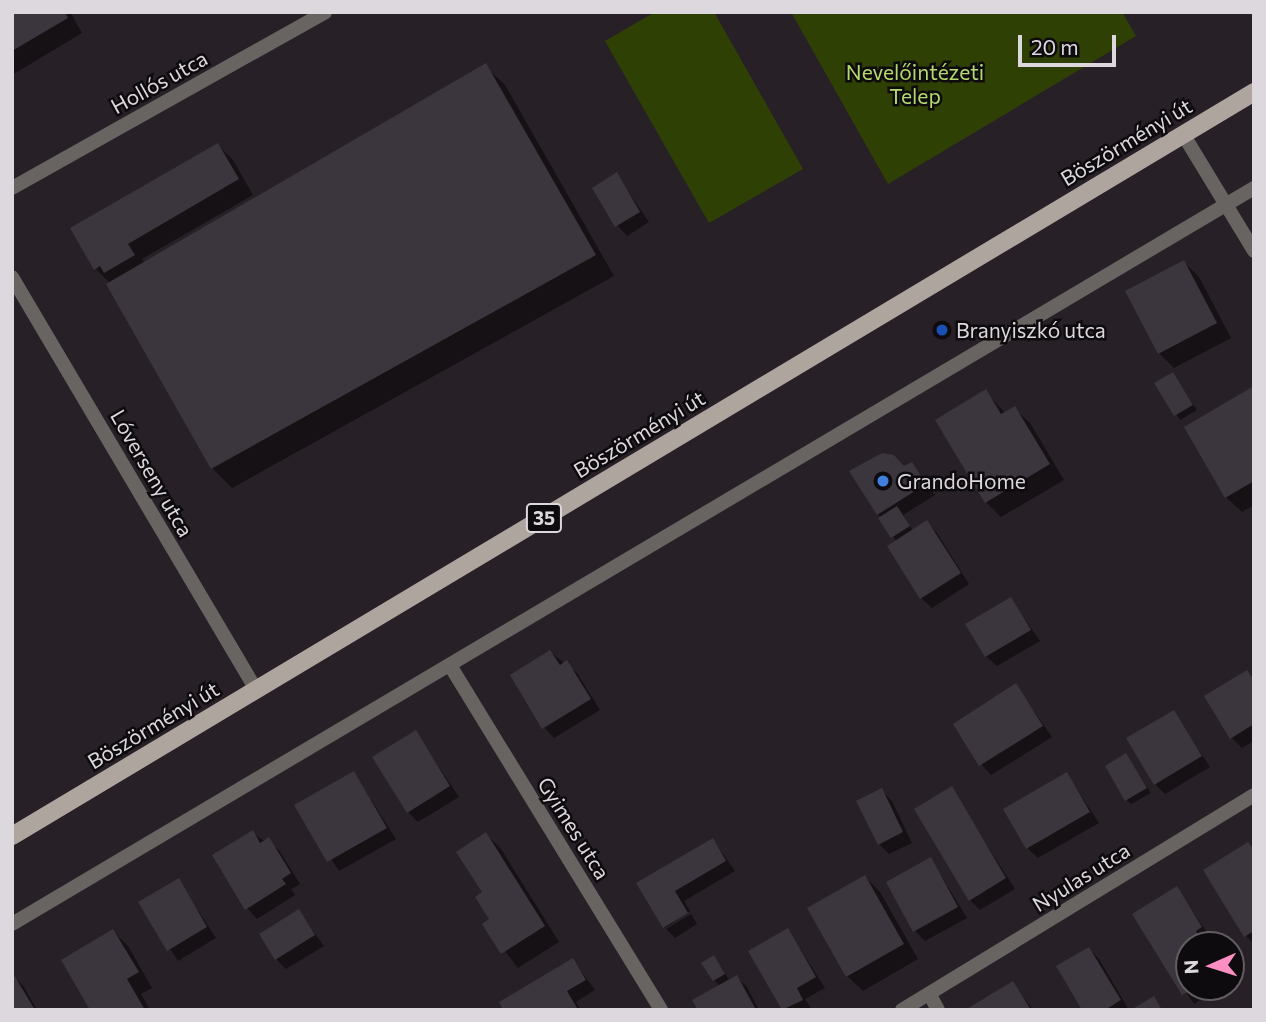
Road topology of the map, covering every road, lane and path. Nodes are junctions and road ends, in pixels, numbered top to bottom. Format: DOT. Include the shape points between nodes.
graph roads {
  1 [pos="326,12"];
  2 [pos="1254,92"];
  3 [pos="1182,134"];
  4 [pos="12,188"];
  5 [pos="1254,188"];
  6 [pos="1225,205"];
  7 [pos="1254,251"];
  8 [pos="12,277"];
  9 [pos="451,667"];
  10 [pos="256,689"];
  11 [pos="1254,795"];
  12 [pos="12,836"];
  13 [pos="12,924"];
  14 [pos="930,995"];
  15 [pos="662,1010"];
  16 [pos="902,1010"];
  17 [pos="938,1010"];
  1 -- 4 [label="street, Hollós utca"];
  2 -- 3 [label="main road, Böszörményi út / 35"];
  3 -- 6 [label="street"];
  3 -- 10 [label="main road, Böszörményi út / 35"];
  5 -- 6 [label="street"];
  6 -- 7 [label="street"];
  6 -- 9 [label="street"];
  8 -- 10 [label="street, Lóverseny utca"];
  9 -- 13 [label="street"];
  9 -- 15 [label="street, Gyimes utca"];
  10 -- 12 [label="main road, Böszörményi út / 35"];
  11 -- 14 [label="street, Nyulas utca"];
  14 -- 16 [label="street, Nyulas utca"];
  14 -- 17 [label="street"];
}
